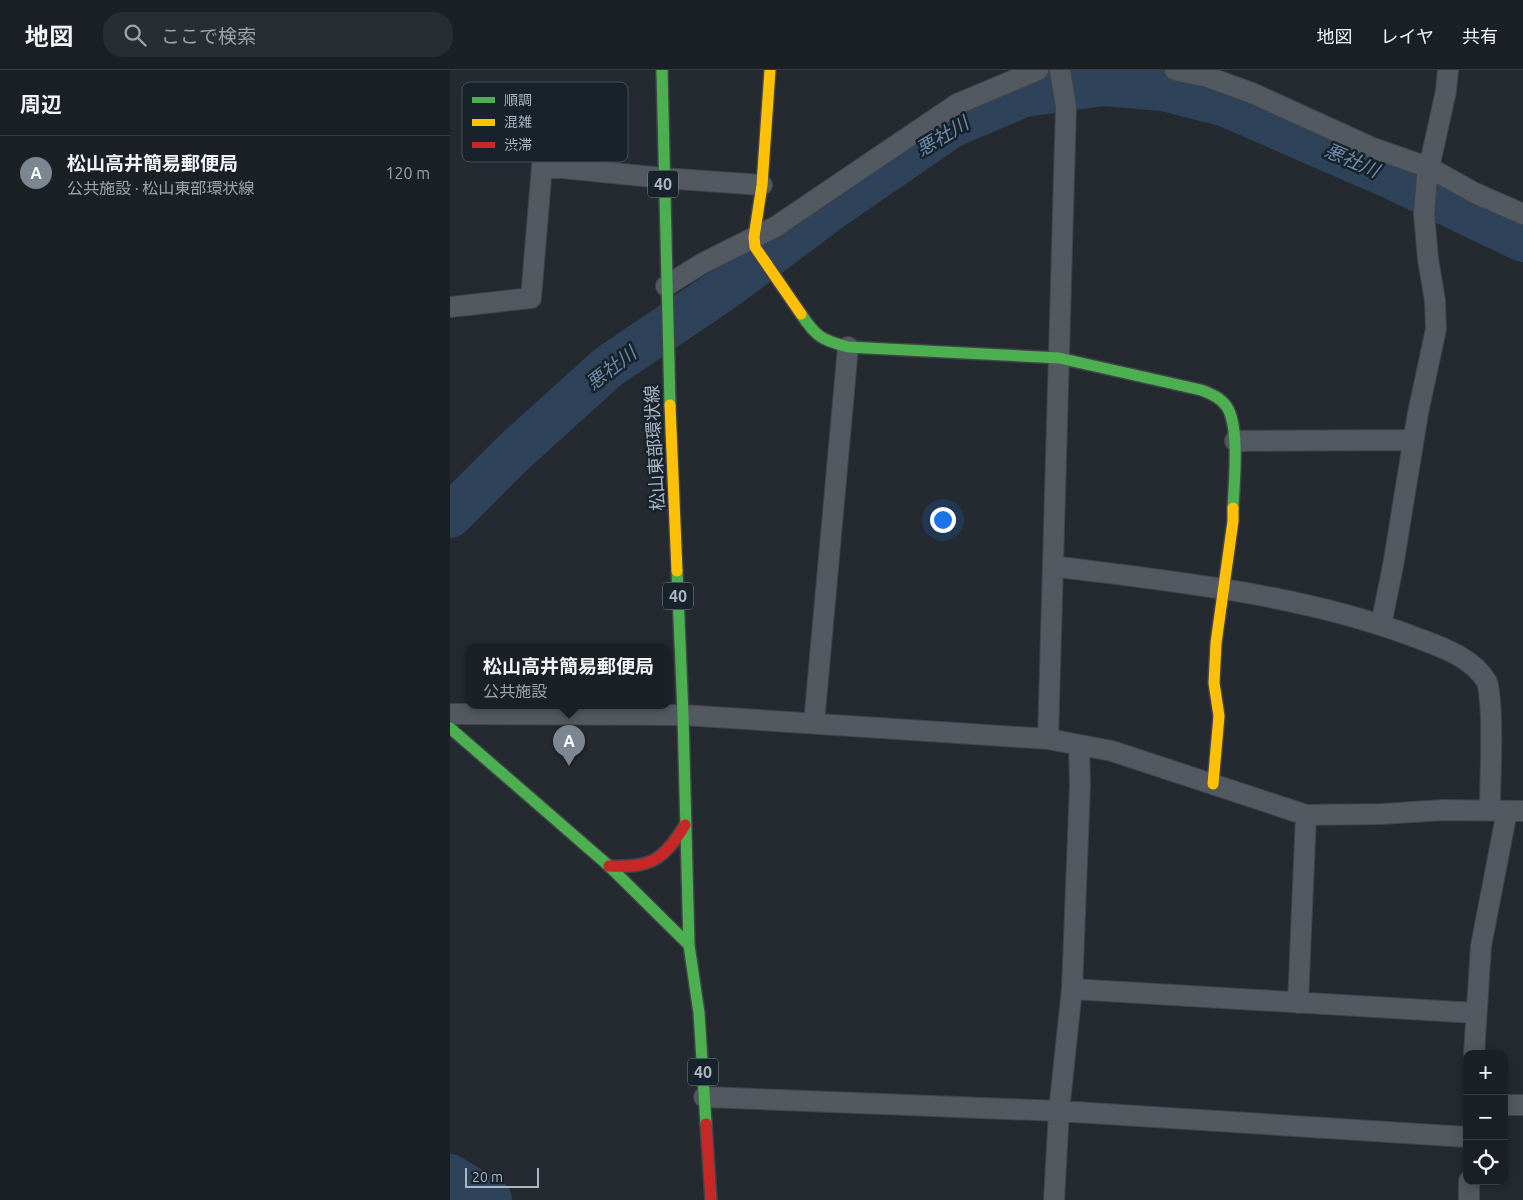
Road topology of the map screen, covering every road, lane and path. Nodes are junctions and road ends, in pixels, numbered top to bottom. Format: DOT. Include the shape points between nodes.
graph roads {
  1 [pos="662,70"];
  2 [pos="770,70"];
  3 [pos="1038,70"];
  4 [pos="1175,70"];
  5 [pos="1448,70"];
  6 [pos="1060,72"];
  7 [pos="1428,172"];
  8 [pos="663,178"];
  9 [pos="762,185"];
  10 [pos="1523,214"];
  11 [pos="755,242"];
  12 [pos="666,292"];
  13 [pos="450,307"];
  14 [pos="848,347"];
  15 [pos="1059,358"];
  16 [pos="1413,440"];
  17 [pos="1235,441"];
  18 [pos="1053,566"];
  19 [pos="1224,588"];
  20 [pos="1381,625"];
  21 [pos="450,714"];
  22 [pos="683,715"];
  23 [pos="814,723"];
  24 [pos="450,728"];
  25 [pos="1048,739"];
  26 [pos="1079,745"];
  27 [pos="1213,784"];
  28 [pos="1507,811"];
  29 [pos="1306,815"];
  30 [pos="685,825"];
  31 [pos="608,866"];
  32 [pos="689,945"];
  33 [pos="1072,989"];
  34 [pos="1298,1003"];
  35 [pos="1476,1013"];
  36 [pos="1474,1050"];
  37 [pos="704,1096"];
  38 [pos="1523,1105"];
  39 [pos="1508,1106"];
  40 [pos="1059,1111"];
  41 [pos="1463,1136"];
  42 [pos="1469,1185"];
  43 [pos="711,1200"];
  44 [pos="1054,1200"];
  45 [pos="1470,1200"];
  1 -- 8 [label="main road, 松山東部環状線 / 40"];
  2 -- 9 [label="main road"];
  3 -- 11 [label="street" via="957,104"];
  4 -- 7 [label="street" via="1208,77 1252,94"];
  5 -- 7 [label="street"];
  6 -- 15 [label="street" via="1066,107"];
  7 -- 10 [label="street"];
  7 -- 16 [label="street" via="1424,214 1436,329"];
  8 -- 9 [label="street"];
  8 -- 12 [label="main road, 松山東部環状線 / 40"];
  8 -- 13 [label="street" via="542,166 530,298"];
  9 -- 11 [label="main road"];
  11 -- 12 [label="street" via="703,263"];
  11 -- 14 [label="main road" via="775,279 812,331 829,342"];
  12 -- 22 [label="main road, 松山東部環状線 / 40"];
  14 -- 15 [label="main road"];
  14 -- 23 [label="street"];
  15 -- 17 [label="main road" via="1217,396 1228,407"];
  15 -- 18 [label="street"];
  16 -- 17 [label="street"];
  16 -- 20 [label="street"];
  17 -- 19 [label="main road" via="1233,521"];
  18 -- 19 [label="street"];
  18 -- 25 [label="street"];
  19 -- 20 [label="street"];
  19 -- 27 [label="main road" via="1216,643 1214,683 1219,716"];
  20 -- 28 [label="street" via="1445,648 1474,665 1488,684"];
  21 -- 22 [label="street"];
  22 -- 23 [label="street"];
  22 -- 30 [label="main road, 松山東部環状線 / 40"];
  23 -- 25 [label="street"];
  24 -- 31 [label="main road"];
  25 -- 26 [label="street"];
  26 -- 27 [label="street" via="1112,751"];
  26 -- 33 [label="street"];
  27 -- 29 [label="street"];
  28 -- 29 [label="street"];
  28 -- 35 [label="street" via="1481,946"];
  29 -- 34 [label="street"];
  30 -- 31 [label="main road" via="675,842 657,859 632,867"];
  30 -- 32 [label="main road, 松山東部環状線 / 40"];
  31 -- 32 [label="main road"];
  32 -- 37 [label="main road, 松山東部環状線 / 40" via="699,1013"];
  33 -- 34 [label="street"];
  33 -- 40 [label="street"];
  34 -- 35 [label="street"];
  35 -- 36 [label="street"];
  37 -- 40 [label="street"];
  37 -- 43 [label="main road, 松山東部環状線 / 40"];
  38 -- 39 [label="street"];
  40 -- 41 [label="street"];
  40 -- 44 [label="street"];
  42 -- 45 [label="street"];
}
